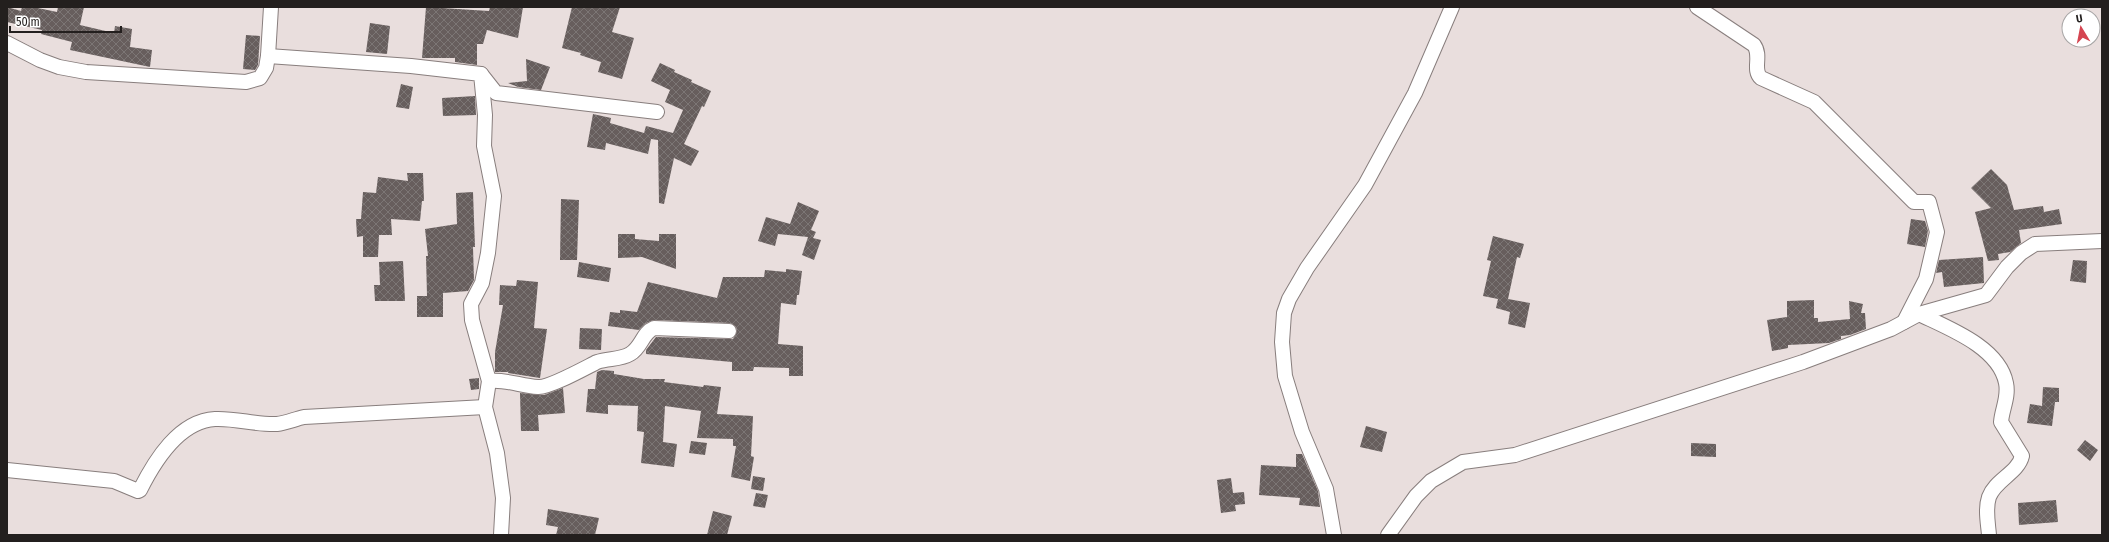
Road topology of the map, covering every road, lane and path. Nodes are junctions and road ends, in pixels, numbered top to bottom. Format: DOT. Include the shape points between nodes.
graph roads {
  1 [pos="271,7"];
  2 [pos="1452,7"];
  3 [pos="1697,7"];
  4 [pos="7,43"];
  5 [pos="268,56"];
  6 [pos="481,74"];
  7 [pos="657,112"];
  8 [pos="2102,241"];
  9 [pos="1919,314"];
  10 [pos="1904,322"];
  11 [pos="729,331"];
  12 [pos="489,381"];
  13 [pos="485,407"];
  14 [pos="7,470"];
  15 [pos="501,535"];
  16 [pos="1334,535"];
  17 [pos="1388,535"];
  18 [pos="1989,535"];
  1 -- 5 [label="street"];
  2 -- 16 [label="street" via="1415,93 1365,185 1307,268 1284,313 1282,342 1285,376 1302,432 1326,488"];
  3 -- 10 [label="street" via="1754,45 1758,53 1757,73 1761,78 1814,102 1914,202 1929,202 1937,232 1926,279"];
  4 -- 5 [label="street" via="59,67 86,72 222,82 246,82 260,78 266,68"];
  5 -- 6 [label="street" via="411,66"];
  6 -- 7 [label="street" via="496,93"];
  6 -- 12 [label="street" via="485,115 484,146 494,196 482,283 471,304 472,320"];
  8 -- 9 [label="street" via="2035,244 2016,258 1986,295"];
  9 -- 10 [label="street"];
  9 -- 18 [label="street" via="1965,336 1997,361 2006,383 2007,399 2001,422 2022,456 2021,462 1989,498"];
  10 -- 17 [label="street" via="1803,362 1514,455 1463,462 1431,482 1416,496"];
  11 -- 12 [label="street" via="654,328 648,330 631,354 620,359 599,362 539,388 500,380"];
  12 -- 13 [label="street"];
  13 -- 14 [label="street" via="304,417 278,424 216,419 205,421 180,433 156,462 138,491 114,481"];
  13 -- 15 [label="street" via="500,475 503,510"];
}
